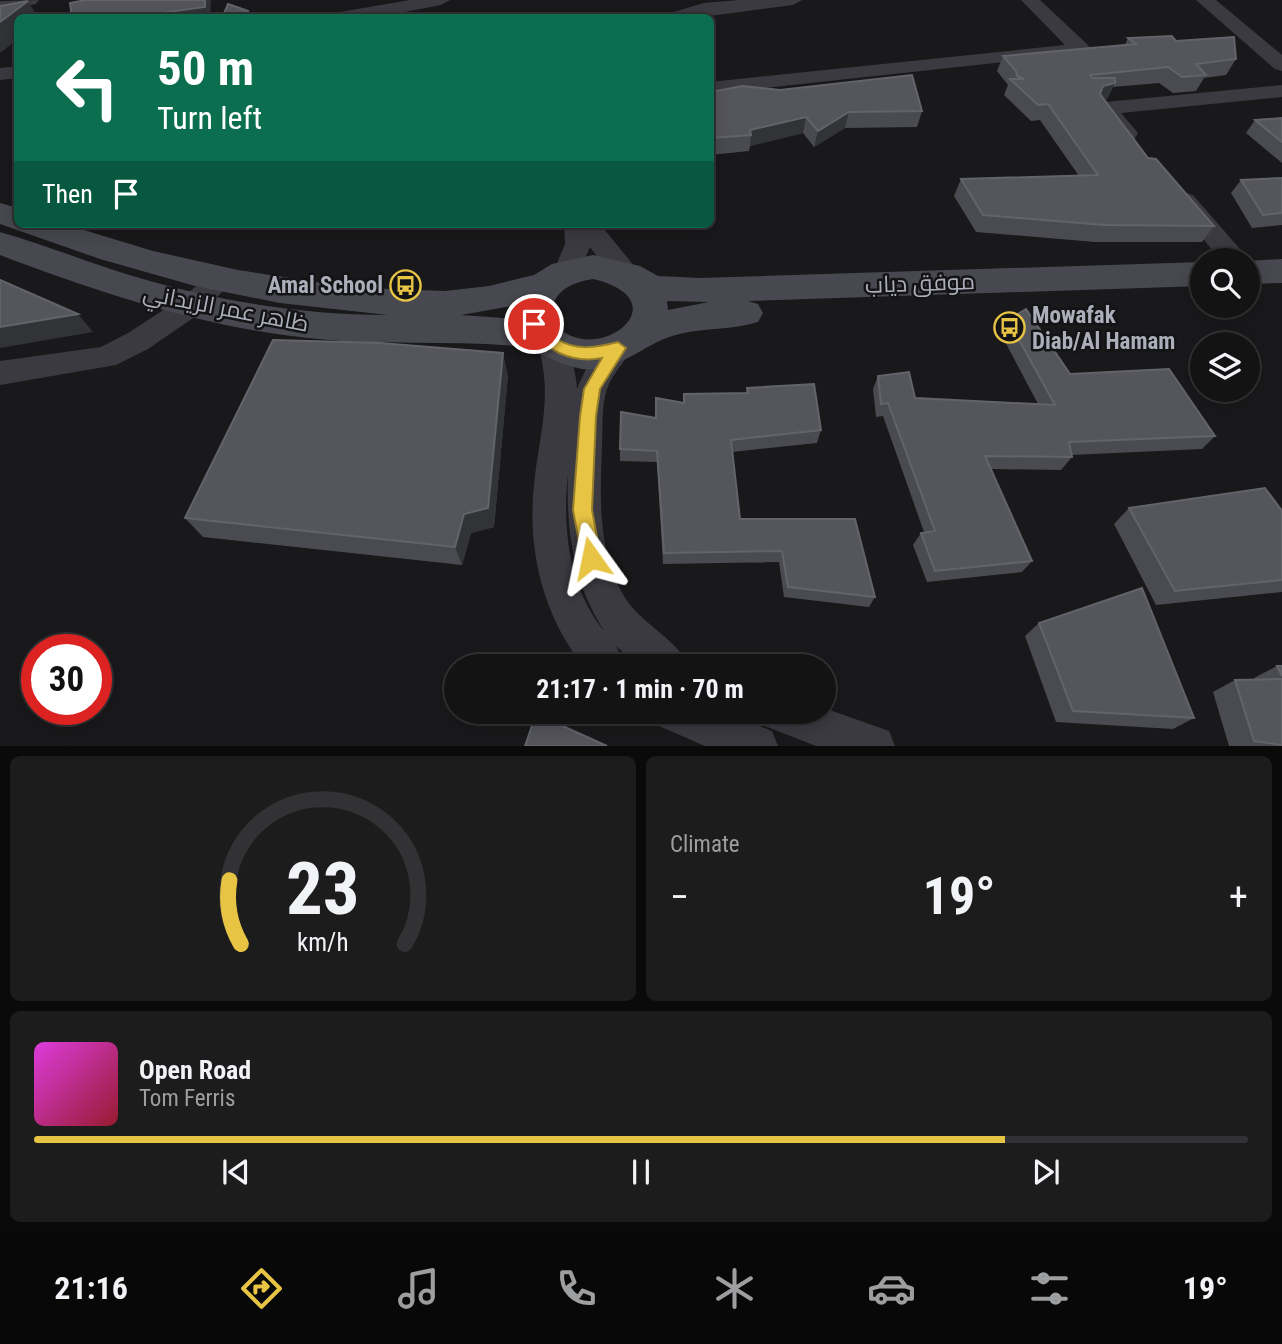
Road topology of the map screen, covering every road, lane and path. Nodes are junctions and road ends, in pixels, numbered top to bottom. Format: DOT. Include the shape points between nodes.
graph roads {
  1 [pos="30,0"];
  2 [pos="441,0"];
  3 [pos="793,0"];
  4 [pos="1030,0"];
  5 [pos="1205,0"];
  6 [pos="703,5"];
  7 [pos="0,6"];
  8 [pos="362,14"];
  9 [pos="683,14"];
  10 [pos="1282,65"];
  11 [pos="714,88"];
  12 [pos="1282,91"];
  13 [pos="1140,149"];
  14 [pos="1166,179"];
  15 [pos="42,228"];
  16 [pos="578,228"];
  17 [pos="589,228"];
  18 [pos="0,243"];
  19 [pos="1225,248"];
  20 [pos="1282,271"];
  21 [pos="1260,272"];
  22 [pos="1190,274"];
  23 [pos="632,278"];
  24 [pos="222,279"];
  25 [pos="555,279"];
  26 [pos="1282,298"];
  27 [pos="1260,299"];
  28 [pos="1190,300"];
  29 [pos="192,305"];
  30 [pos="547,340"];
  31 [pos="630,341"];
  32 [pos="0,373"];
  33 [pos="598,654"];
  34 [pos="654,654"];
  35 [pos="703,724"];
  36 [pos="813,724"];
  37 [pos="757,746"];
  38 [pos="874,746"];
  1 -- 7 [label="street"];
  2 -- 8 [label="street"];
  3 -- 6 [label="street"];
  4 -- 11 [label="street" via="1082,49"];
  5 -- 10 [label="street"];
  6 -- 9 [label="street"];
  12 -- 13 [label="street" via="1105,108"];
  14 -- 19 [label="street"];
  15 -- 24 [label="main road, ظاهر عمر الزيداني"];
  16 -- 25 [label="street" via="578,251"];
  17 -- 23 [label="street"];
  18 -- 29 [label="main road, ظاهر عمر الزيداني" via="131,289"];
  20 -- 21 [label="main road"];
  22 -- 23 [label="main road, موفق دياب" via="700,290 657,288"];
  23 -- 25 [label="main road" via="593,267"];
  23 -- 31 [label="main road" via="648,293 652,307 650,321"];
  24 -- 25 [label="main road, ظاهر عمر الزيداني" via="284,291 405,303 485,300"];
  24 -- 29 [label="street"];
  25 -- 30 [label="main road" via="536,297 532,311 534,324"];
  26 -- 27 [label="main road"];
  28 -- 31 [label="main road, موفق دياب" via="700,315 667,322"];
  29 -- 30 [label="main road, ظاهر عمر الزيداني" via="319,326 467,328"];
  29 -- 32 [label="street" via="106,357"];
  30 -- 31 [label="main road" via="574,352 593,354"];
  30 -- 33 [label="street" via="560,363 564,389 549,505 552,545 578,628"];
  31 -- 34 [label="street" via="602,369 592,389 582,510 596,577 613,612"];
  35 -- 37 [label="street"];
  36 -- 38 [label="street"];
}
